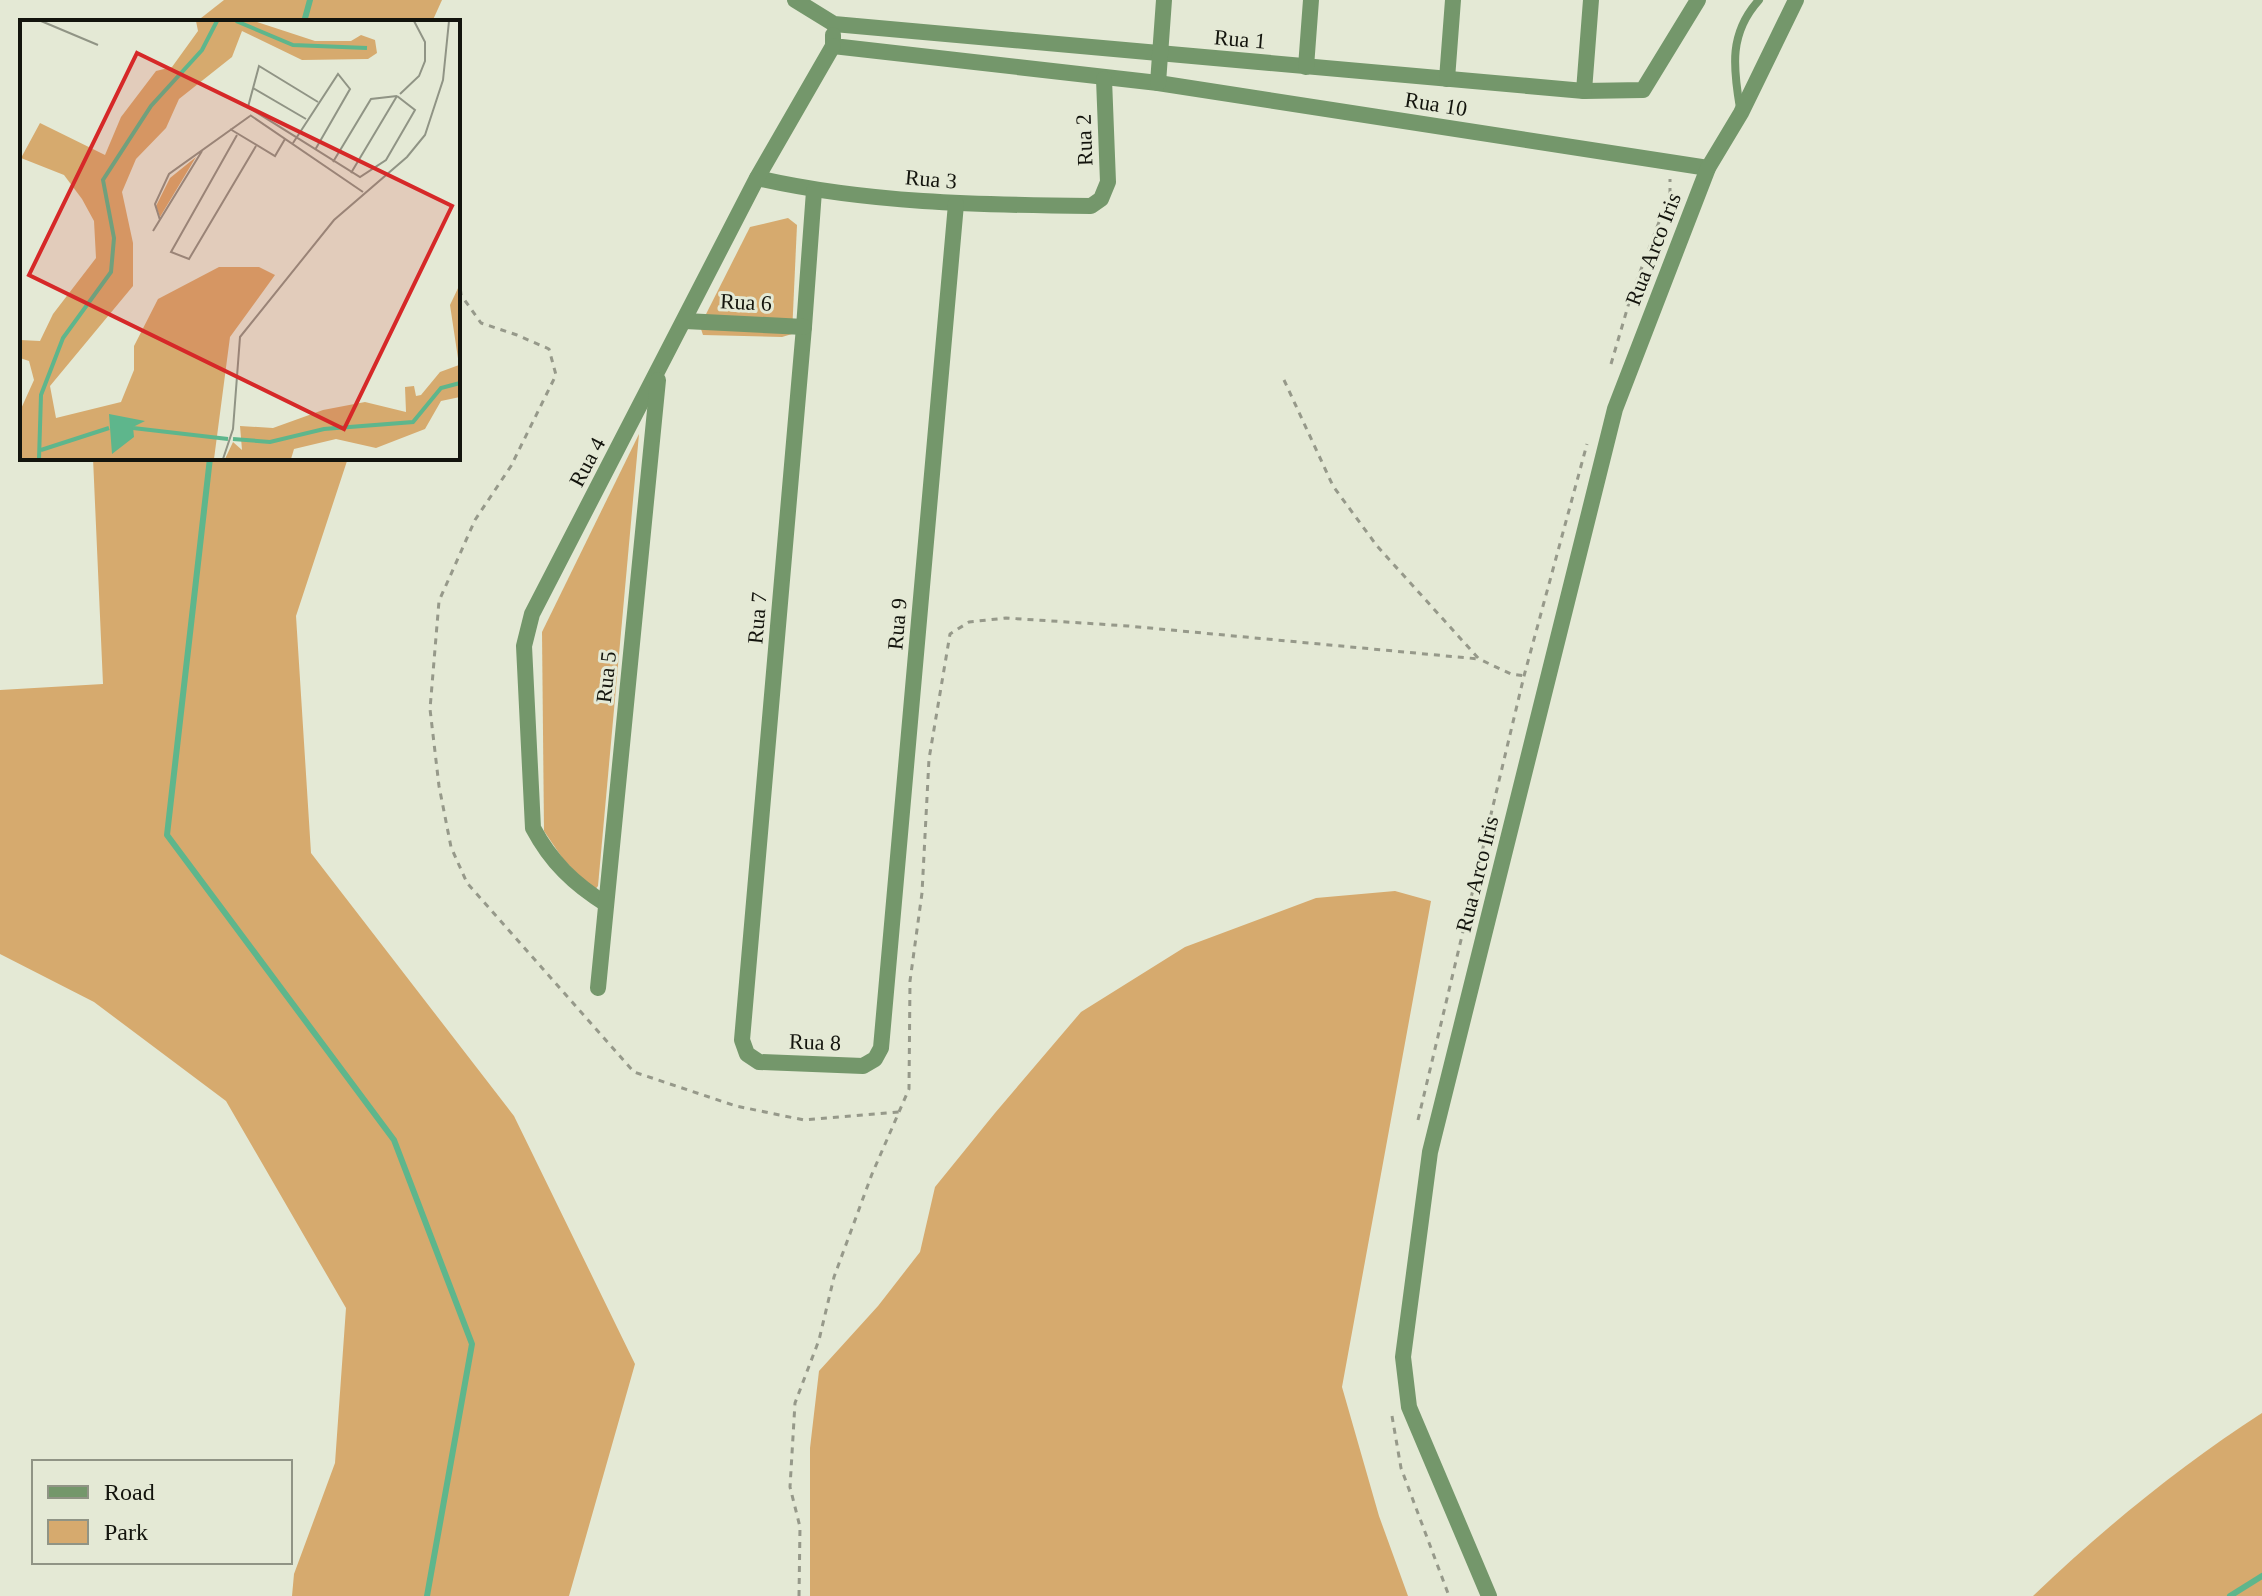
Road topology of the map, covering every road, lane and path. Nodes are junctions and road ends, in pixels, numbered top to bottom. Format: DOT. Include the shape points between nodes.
graph roads {
  1 [pos="795,0"];
  2 [pos="1164,0"];
  3 [pos="1311,0"];
  4 [pos="1453,0"];
  5 [pos="1591,0"];
  6 [pos="1698,0"];
  7 [pos="1759,0"];
  8 [pos="1796,0"];
  9 [pos="834,24"];
  10 [pos="833,46"];
  11 [pos="1160,53"];
  12 [pos="1306,67"];
  13 [pos="1104,79"];
  14 [pos="1447,79"];
  15 [pos="1158,83"];
  16 [pos="1584,91"];
  17 [pos="1741,113"];
  18 [pos="1708,168"];
  19 [pos="757,178"];
  20 [pos="814,191"];
  21 [pos="1101,199"];
  22 [pos="956,204"];
  23 [pos="460,285"];
  24 [pos="685,321"];
  25 [pos="804,327"];
  26 [pos="659,371"];
  27 [pos="1284,380"];
  28 [pos="1479,659"];
  29 [pos="1547,684"];
  30 [pos="606,904"];
  31 [pos="598,988"];
  32 [pos="744,1047"];
  33 [pos="881,1048"];
  34 [pos="899,1112"];
  35 [pos="799,1596"];
  36 [pos="1489,1596"];
  1 -- 9 [label="street, Rua 1"];
  2 -- 11 [label="street"];
  3 -- 12 [label="street"];
  4 -- 14 [label="street"];
  5 -- 16 [label="street"];
  6 -- 16 [label="street, Rua 1" via="1643,90"];
  7 -- 17 [label="lane" via="1746,14 1736,44 1734,75"];
  8 -- 17 [label="street, Rua Arco Iris"];
  9 -- 10 [label="street"];
  9 -- 11 [label="street, Rua 1"];
  10 -- 13 [label="street"];
  10 -- 19 [label="street, Rua 4"];
  11 -- 12 [label="street, Rua 1"];
  11 -- 15 [label="street"];
  12 -- 14 [label="street, Rua 1"];
  13 -- 15 [label="street"];
  13 -- 21 [label="street, Rua 2" via="1108,182"];
  14 -- 16 [label="street, Rua 1"];
  15 -- 18 [label="street, Rua 10"];
  17 -- 18 [label="street, Rua Arco Iris"];
  18 -- 29 [label="street, Rua Arco Iris" via="1615,409"];
  19 -- 20 [label="street, Rua 3"];
  19 -- 24 [label="street, Rua 4"];
  20 -- 22 [label="street, Rua 3"];
  20 -- 25 [label="street, Rua 7"];
  21 -- 22 [label="street, Rua 3" via="1091,206"];
  22 -- 33 [label="street, Rua 9"];
  23 -- 34 [label="path" via="481,323 549,349 556,375 511,466 475,520 439,601 430,709 451,847 467,883 634,1072 736,1106 804,1120"];
  24 -- 25 [label="street, Rua 6"];
  24 -- 26 [label="street, Rua 4"];
  25 -- 32 [label="street, Rua 7"];
  26 -- 30 [label="street, Rua 5"];
  26 -- 30 [label="street, Rua 4" via="532,614 524,646 533,828 563,872"];
  27 -- 28 [label="path" via="1333,486 1377,546"];
  28 -- 29 [label="path"];
  28 -- 34 [label="path" via="1006,618 969,622 950,634 929,759 922,893 910,981 909,1089"];
  29 -- 36 [label="street, Rua Arco Iris" via="1430,1152 1403,1357 1409,1407"];
  30 -- 31 [label="street, Rua 5"];
  32 -- 33 [label="street, Rua 8" via="759,1062 863,1066"];
  34 -- 35 [label="path" via="834,1277 819,1340 795,1403 790,1487 800,1527"];
}
